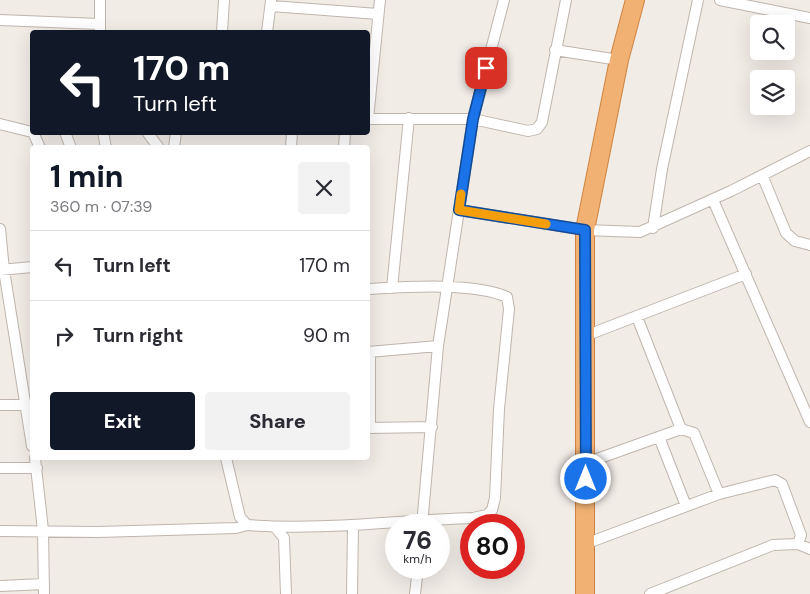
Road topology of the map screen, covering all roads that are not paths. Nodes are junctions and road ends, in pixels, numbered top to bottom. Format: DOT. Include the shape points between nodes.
graph roads {
  1 [pos="100,0"];
  2 [pos="224,0"];
  3 [pos="380,0"];
  4 [pos="504,0"];
  5 [pos="566,0"];
  6 [pos="634,0"];
  7 [pos="698,0"];
  8 [pos="720,0"];
  9 [pos="271,3"];
  10 [pos="378,14"];
  11 [pos="810,18"];
  12 [pos="0,20"];
  13 [pos="100,28"];
  14 [pos="222,30"];
  15 [pos="267,30"];
  16 [pos="556,50"];
  17 [pos="619,60"];
  18 [pos="370,98"];
  19 [pos="409,118"];
  20 [pos="370,119"];
  21 [pos="473,119"];
  22 [pos="0,124"];
  23 [pos="30,131"];
  24 [pos="810,151"];
  25 [pos="762,175"];
  26 [pos="713,200"];
  27 [pos="459,210"];
  28 [pos="0,228"];
  29 [pos="653,228"];
  30 [pos="585,230"];
  31 [pos="810,245"];
  32 [pos="30,266"];
  33 [pos="2,270"];
  34 [pos="746,274"];
  35 [pos="448,287"];
  36 [pos="392,288"];
  37 [pos="370,289"];
  38 [pos="637,317"];
  39 [pos="584,336"];
  40 [pos="438,346"];
  41 [pos="370,352"];
  42 [pos="0,405"];
  43 [pos="26,405"];
  44 [pos="810,422"];
  45 [pos="432,427"];
  46 [pos="370,428"];
  47 [pos="681,429"];
  48 [pos="30,432"];
  49 [pos="659,437"];
  50 [pos="35,460"];
  51 [pos="226,460"];
  52 [pos="586,463"];
  53 [pos="0,468"];
  54 [pos="37,468"];
  55 [pos="719,494"];
  56 [pos="686,506"];
  57 [pos="424,514"];
  58 [pos="450,520"];
  59 [pos="247,524"];
  60 [pos="385,525"];
  61 [pos="353,526"];
  62 [pos="275,527"];
  63 [pos="43,530"];
  64 [pos="0,531"];
  65 [pos="803,537"];
  66 [pos="585,544"];
  67 [pos="810,549"];
  68 [pos="417,579"];
  69 [pos="0,586"];
  70 [pos="44,589"];
  71 [pos="286,594"];
  72 [pos="352,594"];
  73 [pos="415,594"];
  74 [pos="585,594"];
  75 [pos="650,594"];
  1 -- 13 [label="street"];
  2 -- 14 [label="street"];
  3 -- 10 [label="street"];
  4 -- 21 [label="street"];
  5 -- 16 [label="street"];
  6 -- 17 [label="highway"];
  7 -- 29 [label="street" via="662,169"];
  8 -- 11 [label="street"];
  9 -- 10 [label="street"];
  9 -- 15 [label="street"];
  10 -- 18 [label="street"];
  12 -- 13 [label="street"];
  16 -- 17 [label="street"];
  16 -- 21 [label="street" via="542,122 537,129 528,131"];
  17 -- 30 [label="highway"];
  19 -- 20 [label="street"];
  19 -- 21 [label="street"];
  19 -- 36 [label="street"];
  21 -- 27 [label="street"];
  22 -- 23 [label="street"];
  24 -- 25 [label="street"];
  25 -- 26 [label="street"];
  25 -- 31 [label="street" via="786,233 795,242"];
  26 -- 29 [label="street"];
  26 -- 34 [label="street"];
  27 -- 30 [label="street"];
  27 -- 35 [label="street"];
  28 -- 33 [label="street"];
  29 -- 30 [label="street" via="640,232"];
  30 -- 39 [label="highway"];
  32 -- 33 [label="street"];
  33 -- 43 [label="street"];
  34 -- 38 [label="street"];
  34 -- 44 [label="street"];
  35 -- 36 [label="street"];
  35 -- 40 [label="street"];
  35 -- 58 [label="street" via="500,293 507,296 509,302 492,510 487,515"];
  36 -- 37 [label="street"];
  38 -- 39 [label="street"];
  38 -- 47 [label="street"];
  39 -- 52 [label="highway"];
  40 -- 41 [label="street"];
  40 -- 45 [label="street"];
  42 -- 43 [label="street"];
  43 -- 48 [label="street"];
  45 -- 46 [label="street"];
  45 -- 57 [label="street"];
  47 -- 49 [label="street"];
  47 -- 55 [label="street" via="694,433"];
  49 -- 52 [label="street"];
  49 -- 56 [label="street"];
  50 -- 54 [label="street"];
  51 -- 59 [label="street" via="240,518"];
  52 -- 66 [label="highway"];
  53 -- 54 [label="street"];
  54 -- 63 [label="street"];
  55 -- 56 [label="street"];
  55 -- 65 [label="street" via="775,480 782,484"];
  56 -- 66 [label="street"];
  59 -- 62 [label="street"];
  59 -- 63 [label="street" via="236,528 128,532"];
  60 -- 61 [label="street"];
  61 -- 62 [label="street"];
  61 -- 72 [label="street"];
  62 -- 71 [label="street" via="284,538"];
  63 -- 64 [label="street"];
  63 -- 70 [label="street"];
  65 -- 67 [label="street"];
  65 -- 75 [label="street" via="773,545"];
  66 -- 74 [label="highway"];
  68 -- 73 [label="street"];
  69 -- 70 [label="street"];
}
